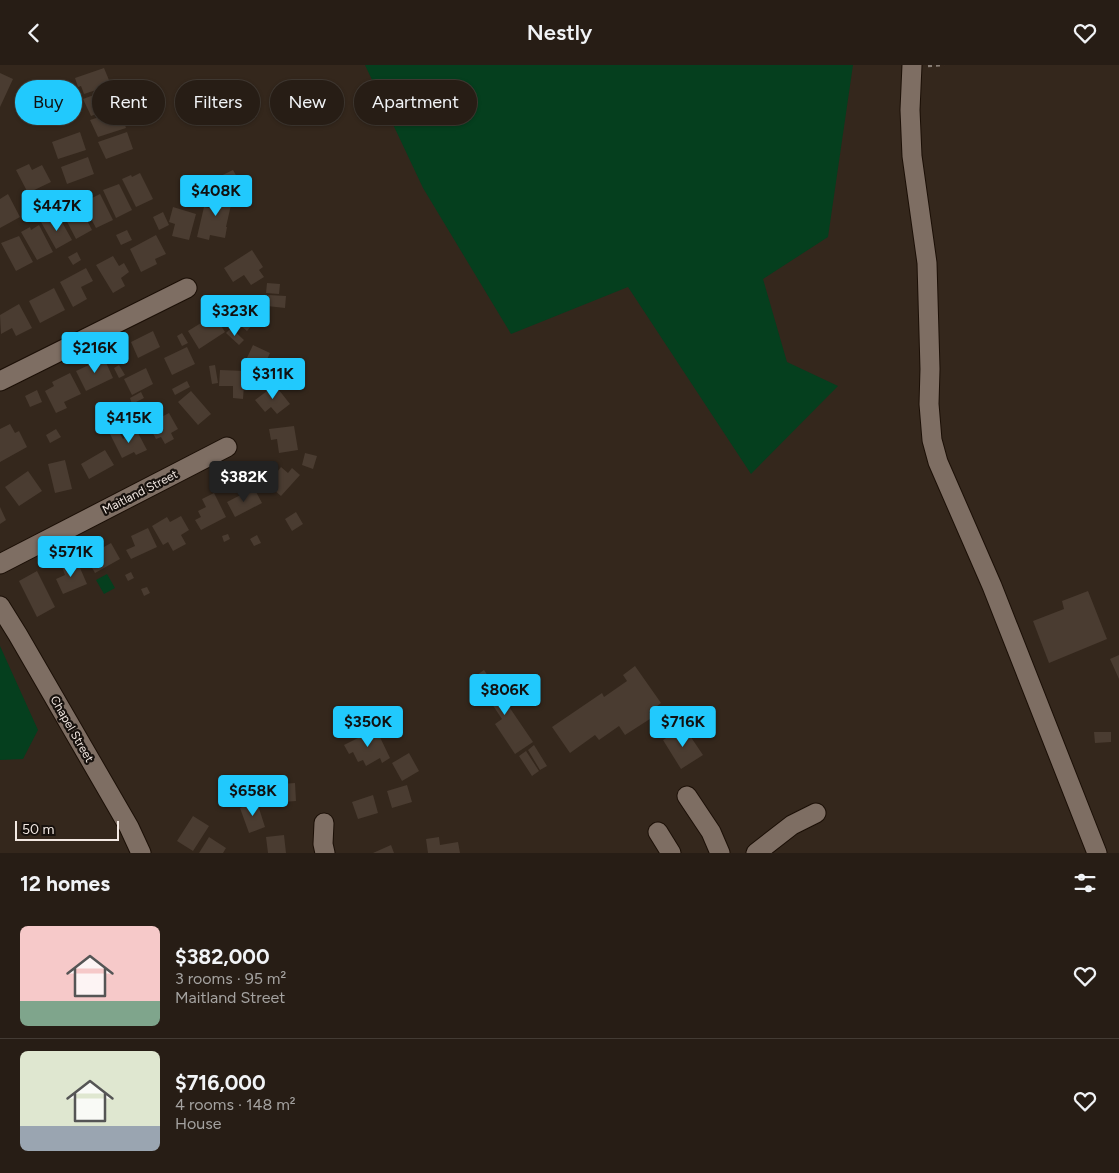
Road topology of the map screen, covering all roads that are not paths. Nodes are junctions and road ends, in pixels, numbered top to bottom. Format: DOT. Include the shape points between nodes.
graph roads {
  1 [pos="912,65"];
  2 [pos="187,287"];
  3 [pos="0,381"];
  4 [pos="227,447"];
  5 [pos="0,564"];
  6 [pos="0,606"];
  7 [pos="687,796"];
  8 [pos="816,813"];
  9 [pos="324,823"];
  10 [pos="658,832"];
  11 [pos="141,853"];
  12 [pos="325,853"];
  13 [pos="671,853"];
  14 [pos="720,853"];
  15 [pos="756,853"];
  16 [pos="1097,853"];
  1 -- 16 [label="street" via="912,157 927,263 932,440 938,462 992,586"];
  2 -- 3 [label="street"];
  4 -- 5 [label="street, Maitland Street"];
  6 -- 11 [label="street, Chapel Street"];
  7 -- 14 [label="street" via="711,832"];
  8 -- 15 [label="street" via="792,825"];
  9 -- 12 [label="street"];
  10 -- 13 [label="street"];
}
